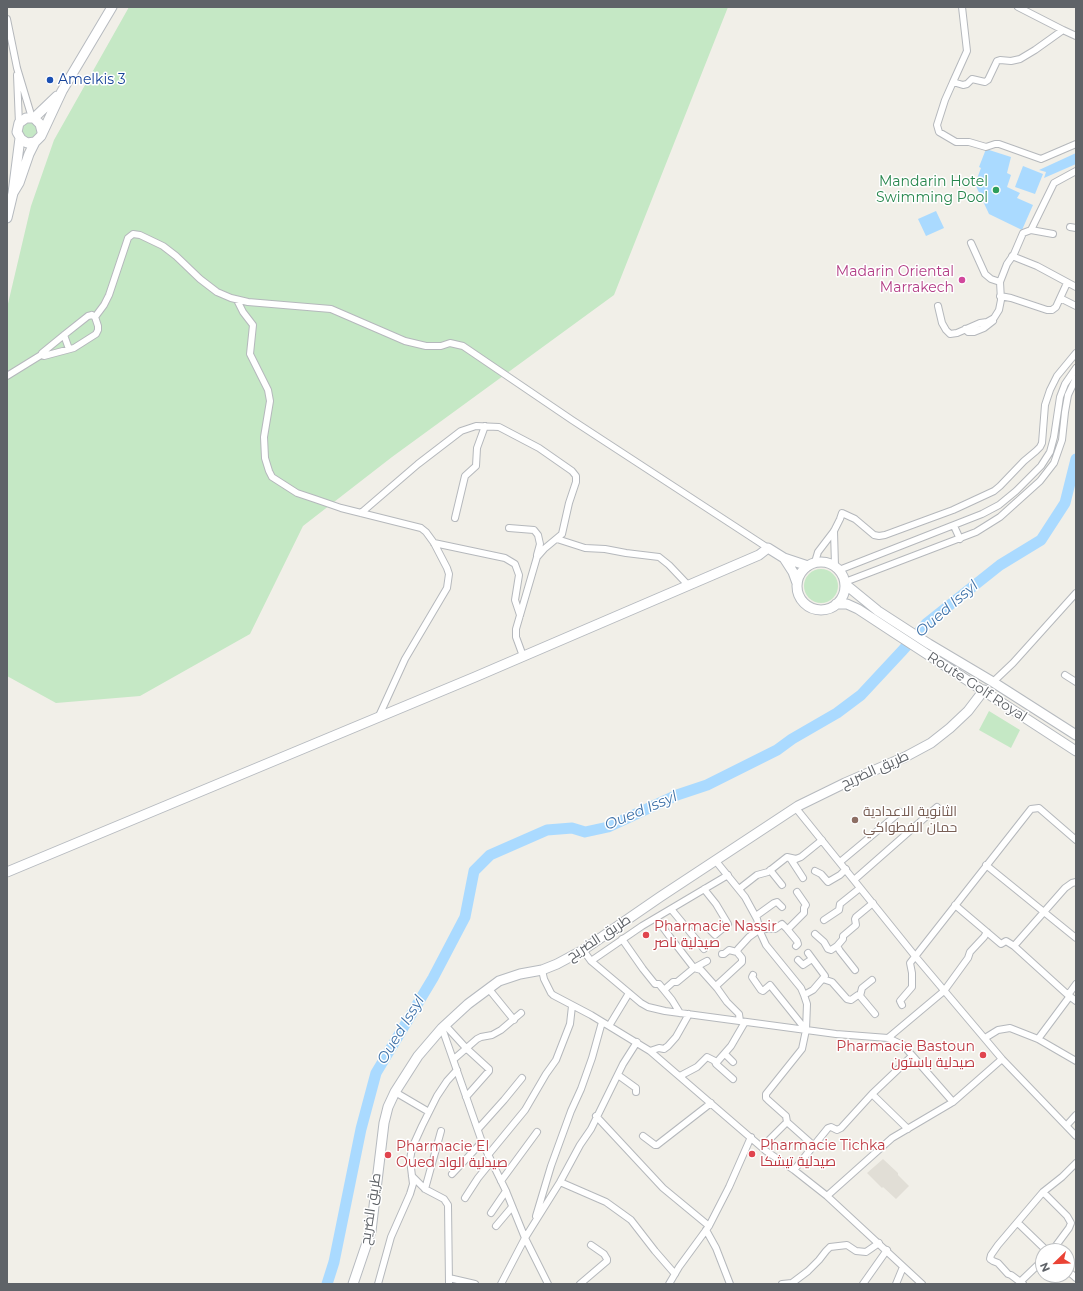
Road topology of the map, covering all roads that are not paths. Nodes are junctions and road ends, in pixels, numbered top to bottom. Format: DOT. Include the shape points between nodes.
graph roads {
  1 [pos="112,7"];
  2 [pos="962,7"];
  3 [pos="1018,7"];
  4 [pos="7,19"];
  5 [pos="1063,30"];
  6 [pos="1076,36"];
  7 [pos="17,68"];
  8 [pos="953,82"];
  9 [pos="62,91"];
  10 [pos="33,118"];
  11 [pos="19,124"];
  12 [pos="42,132"];
  13 [pos="20,138"];
  14 [pos="35,142"];
  15 [pos="1076,144"];
  16 [pos="1076,171"];
  17 [pos="13,193"];
  18 [pos="7,218"];
  19 [pos="1031,230"];
  20 [pos="1053,234"];
  21 [pos="971,243"];
  22 [pos="1012,256"];
  23 [pos="1000,282"];
  24 [pos="1067,283"];
  25 [pos="1076,287"];
  26 [pos="1000,296"];
  27 [pos="1060,298"];
  28 [pos="237,300"];
  29 [pos="938,306"];
  30 [pos="1076,306"];
  31 [pos="95,317"];
  32 [pos="64,335"];
  33 [pos="69,349"];
  34 [pos="1076,353"];
  35 [pos="41,355"];
  36 [pos="1076,368"];
  37 [pos="7,376"];
  38 [pos="1076,378"];
  39 [pos="485,426"];
  40 [pos="361,513"];
  41 [pos="455,518"];
  42 [pos="971,519"];
  43 [pos="954,526"];
  44 [pos="509,528"];
  45 [pos="834,531"];
  46 [pos="976,532"];
  47 [pos="557,539"];
  48 [pos="960,539"];
  49 [pos="434,543"];
  50 [pos="768,548"];
  51 [pos="892,549"];
  52 [pos="537,557"];
  53 [pos="784,558"];
  54 [pos="897,562"];
  55 [pos="811,564"];
  56 [pos="837,568"];
  57 [pos="797,583"];
  58 [pos="845,583"];
  59 [pos="688,585"];
  60 [pos="1076,593"];
  61 [pos="836,604"];
  62 [pos="520,615"];
  63 [pos="523,656"];
  64 [pos="1065,675"];
  65 [pos="993,682"];
  66 [pos="1076,682"];
  67 [pos="984,690"];
  68 [pos="379,716"];
  69 [pos="1076,735"];
  70 [pos="1076,751"];
  71 [pos="795,807"];
  72 [pos="937,807"];
  73 [pos="900,812"];
  74 [pos="822,840"];
  75 [pos="1076,840"];
  76 [pos="790,858"];
  77 [pos="715,860"];
  78 [pos="840,862"];
  79 [pos="986,865"];
  80 [pos="846,869"];
  81 [pos="770,870"];
  82 [pos="815,871"];
  83 [pos="7,872"];
  84 [pos="728,875"];
  85 [pos="804,878"];
  86 [pos="854,880"];
  87 [pos="1076,882"];
  88 [pos="782,885"];
  89 [pos="860,888"];
  90 [pos="704,889"];
  91 [pos="740,889"];
  92 [pos="797,892"];
  93 [pos="873,903"];
  94 [pos="955,905"];
  95 [pos="782,907"];
  96 [pos="671,909"];
  97 [pos="1044,913"];
  98 [pos="756,916"];
  99 [pos="656,918"];
  100 [pos="824,920"];
  101 [pos="709,929"];
  102 [pos="760,929"];
  103 [pos="787,929"];
  104 [pos="987,932"];
  105 [pos="715,934"];
  106 [pos="815,934"];
  107 [pos="1076,938"];
  108 [pos="622,939"];
  109 [pos="719,940"];
  110 [pos="796,946"];
  111 [pos="837,946"];
  112 [pos="1014,946"];
  113 [pos="704,949"];
  114 [pos="583,950"];
  115 [pos="737,952"];
  116 [pos="722,954"];
  117 [pos="808,954"];
  118 [pos="915,956"];
  119 [pos="812,959"];
  120 [pos="798,960"];
  121 [pos="591,961"];
  122 [pos="707,961"];
  123 [pos="694,968"];
  124 [pos="542,970"];
  125 [pos="855,970"];
  126 [pos="754,975"];
  127 [pos="822,980"];
  128 [pos="872,980"];
  129 [pos="1076,984"];
  130 [pos="716,986"];
  131 [pos="488,988"];
  132 [pos="664,990"];
  133 [pos="944,991"];
  134 [pos="629,993"];
  135 [pos="804,995"];
  136 [pos="860,996"];
  137 [pos="1069,996"];
  138 [pos="1076,1001"];
  139 [pos="902,1005"];
  140 [pos="572,1006"];
  141 [pos="521,1013"];
  142 [pos="680,1013"];
  143 [pos="689,1014"];
  144 [pos="875,1014"];
  145 [pos="514,1020"];
  146 [pos="602,1022"];
  147 [pos="742,1022"];
  148 [pos="609,1026"];
  149 [pos="444,1027"];
  150 [pos="806,1030"];
  151 [pos="888,1038"];
  152 [pos="984,1038"];
  153 [pos="1038,1039"];
  154 [pos="637,1042"];
  155 [pos="466,1048"];
  156 [pos="650,1051"];
  157 [pos="726,1054"];
  158 [pos="912,1056"];
  159 [pos="1002,1059"];
  160 [pos="454,1060"];
  161 [pos="715,1062"];
  162 [pos="733,1062"];
  163 [pos="1076,1062"];
  164 [pos="457,1070"];
  165 [pos="618,1075"];
  166 [pos="680,1076"];
  167 [pos="522,1078"];
  168 [pos="733,1079"];
  169 [pos="395,1092"];
  170 [pos="636,1092"];
  171 [pos="872,1094"];
  172 [pos="466,1097"];
  173 [pos="953,1102"];
  174 [pos="711,1103"];
  175 [pos="429,1112"];
  176 [pos="1076,1115"];
  177 [pos="596,1116"];
  178 [pos="787,1122"];
  179 [pos="1067,1125"];
  180 [pos="478,1129"];
  181 [pos="908,1129"];
  182 [pos="441,1131"];
  183 [pos="537,1132"];
  184 [pos="643,1136"];
  185 [pos="1076,1136"];
  186 [pos="751,1137"];
  187 [pos="482,1142"];
  188 [pos="814,1146"];
  189 [pos="762,1147"];
  190 [pos="488,1155"];
  191 [pos="492,1162"];
  192 [pos="1076,1162"];
  193 [pos="794,1170"];
  194 [pos="452,1174"];
  195 [pos="412,1175"];
  196 [pos="501,1181"];
  197 [pos="560,1182"];
  198 [pos="425,1189"];
  199 [pos="506,1192"];
  200 [pos="1043,1192"];
  201 [pos="827,1196"];
  202 [pos="466,1198"];
  203 [pos="512,1207"];
  204 [pos="491,1213"];
  205 [pos="535,1222"];
  206 [pos="1018,1223"];
  207 [pos="496,1226"];
  208 [pos="708,1228"];
  209 [pos="525,1238"];
  210 [pos="879,1243"];
  211 [pos="1039,1243"];
  212 [pos="1058,1243"];
  213 [pos="591,1245"];
  214 [pos="887,1250"];
  215 [pos="903,1267"];
  216 [pos="1035,1269"];
  217 [pos="676,1274"];
  218 [pos="449,1281"];
  219 [pos="791,1283"];
  220 [pos="1022,1283"];
  221 [pos="353,1284"];
  222 [pos="378,1284"];
  223 [pos="475,1284"];
  224 [pos="501,1284"];
  225 [pos="548,1284"];
  226 [pos="580,1284"];
  227 [pos="669,1284"];
  228 [pos="730,1284"];
  229 [pos="782,1284"];
  230 [pos="863,1284"];
  231 [pos="896,1284"];
  232 [pos="922,1284"];
  1 -- 9 [label="street"];
  2 -- 8 [label="street" via="967,51"];
  3 -- 5 [label="street"];
  4 -- 7 [label="street"];
  5 -- 6 [label="street"];
  5 -- 8 [label="street" via="1020,59 997,61 985,82 972,79 963,85"];
  7 -- 10 [label="street"];
  7 -- 11 [label="street"];
  8 -- 15 [label="street" via="937,124 939,132 956,142 969,142 986,147 999,144 1041,159"];
  9 -- 10 [label="street"];
  9 -- 12 [label="street"];
  10 -- 11 [label="street" via="25,118"];
  10 -- 12 [label="street" via="40,124"];
  11 -- 13 [label="street" via="17,131"];
  12 -- 14 [label="street"];
  13 -- 14 [label="street" via="26,142"];
  13 -- 17 [label="street"];
  14 -- 17 [label="street"];
  16 -- 19 [label="street" via="1054,183"];
  17 -- 18 [label="street"];
  19 -- 20 [label="street"];
  19 -- 22 [label="street" via="1023,233"];
  21 -- 23 [label="street" via="985,274"];
  22 -- 23 [label="street"];
  22 -- 24 [label="street" via="1037,266"];
  23 -- 26 [label="street"];
  24 -- 25 [label="street"];
  24 -- 27 [label="street"];
  26 -- 27 [label="street" via="1047,310 1056,307"];
  26 -- 29 [label="street" via="994,318 950,334 942,324"];
  27 -- 30 [label="street"];
  28 -- 31 [label="street" via="217,292 163,246 133,234 128,238 109,295"];
  28 -- 40 [label="street" via="253,324 250,354 268,390 270,401 264,437 266,458 272,477 297,493"];
  28 -- 50 [label="street" via="331,309 405,341 426,346 450,343 463,346 554,409"];
  31 -- 32 [label="street" via="88,316"];
  31 -- 33 [label="street" via="97,332"];
  32 -- 33 [label="street"];
  32 -- 35 [label="street"];
  33 -- 35 [label="street"];
  34 -- 45 [label="street" via="1057,376 1044,405 1040,447 994,491 953,510 885,535 874,535 861,523 842,513"];
  35 -- 37 [label="street"];
  36 -- 42 [label="street" via="1061,392 1053,443 1044,463 1005,501"];
  38 -- 46 [label="street" via="1066,404 1060,446 1052,466 1040,481 1008,510"];
  39 -- 40 [label="street" via="461,431"];
  39 -- 41 [label="street" via="477,448 476,466 465,476"];
  39 -- 47 [label="street" via="499,426 532,445 576,476 562,534"];
  40 -- 49 [label="street" via="420,528"];
  42 -- 43 [label="street"];
  42 -- 46 [label="street"];
  43 -- 48 [label="street"];
  43 -- 51 [label="street"];
  44 -- 52 [label="street" via="534,530 540,544"];
  45 -- 55 [label="street"];
  45 -- 56 [label="street"];
  46 -- 48 [label="street"];
  47 -- 52 [label="street" via="544,548"];
  47 -- 59 [label="street" via="584,548 659,557"];
  48 -- 54 [label="street"];
  49 -- 62 [label="street" via="505,558 515,564 519,575 515,600"];
  49 -- 68 [label="street" via="449,574 447,588 405,659"];
  50 -- 53 [label="street"];
  50 -- 59 [label="street" via="759,555"];
  51 -- 54 [label="street"];
  51 -- 56 [label="street"];
  52 -- 62 [label="street"];
  53 -- 55 [label="street"];
  53 -- 57 [label="street"];
  54 -- 58 [label="street"];
  55 -- 56 [label="street" via="826,562"];
  55 -- 57 [label="street" via="802,570"];
  56 -- 58 [label="street"];
  57 -- 61 [label="street" via="797,590 809,607 823,610"];
  58 -- 61 [label="street" via="843,595"];
  58 -- 65 [label="street, Route Golf Royal" via="870,606"];
  59 -- 63 [label="street"];
  60 -- 65 [label="street"];
  61 -- 67 [label="street, Route Golf Royal" via="853,606"];
  62 -- 63 [label="street" via="516,634"];
  63 -- 68 [label="street"];
  64 -- 66 [label="street"];
  65 -- 69 [label="street, Route Golf Royal"];
  67 -- 70 [label="street, Route Golf Royal"];
  67 -- 71 [label="street, طريق الضريح" via="968,711 931,743"];
  68 -- 83 [label="street"];
  71 -- 74 [label="street"];
  71 -- 77 [label="street, طريق الضريح"];
  72 -- 86 [label="street"];
  73 -- 78 [label="street"];
  74 -- 76 [label="street" via="799,859"];
  74 -- 78 [label="street"];
  75 -- 79 [label="street" via="1039,808 1031,809"];
  76 -- 81 [label="street" via="787,857"];
  76 -- 85 [label="street"];
  77 -- 84 [label="street"];
  77 -- 114 [label="street, طريق الضريح"];
  78 -- 80 [label="street"];
  79 -- 94 [label="street"];
  79 -- 97 [label="street"];
  80 -- 82 [label="street" via="828,882"];
  80 -- 86 [label="street"];
  81 -- 88 [label="street"];
  81 -- 91 [label="street" via="757,875"];
  84 -- 90 [label="street"];
  84 -- 91 [label="street"];
  86 -- 89 [label="street"];
  87 -- 97 [label="street" via="1068,886"];
  89 -- 93 [label="street"];
  89 -- 100 [label="street" via="840,904 839,910"];
  90 -- 96 [label="street"];
  90 -- 105 [label="street" via="728,924"];
  91 -- 98 [label="street"];
  92 -- 103 [label="street" via="806,905 805,912"];
  93 -- 111 [label="street" via="856,917 856,925 843,936 844,939"];
  93 -- 118 [label="street"];
  94 -- 104 [label="street"];
  94 -- 118 [label="street"];
  95 -- 98 [label="street" via="774,902"];
  96 -- 99 [label="street"];
  96 -- 113 [label="street"];
  97 -- 107 [label="street"];
  97 -- 112 [label="street"];
  98 -- 102 [label="street"];
  99 -- 108 [label="street"];
  99 -- 123 [label="street"];
  101 -- 105 [label="street"];
  102 -- 103 [label="street" via="775,929 782,924"];
  102 -- 115 [label="street" via="749,937"];
  102 -- 135 [label="street" via="766,946"];
  103 -- 110 [label="street" via="798,941"];
  104 -- 112 [label="street" via="1001,944 1006,942"];
  104 -- 133 [label="street"];
  105 -- 109 [label="street"];
  106 -- 111 [label="street" via="828,949"];
  108 -- 121 [label="street"];
  108 -- 132 [label="street" via="656,984"];
  111 -- 125 [label="street"];
  112 -- 137 [label="street"];
  114 -- 121 [label="street"];
  114 -- 124 [label="street, طريق الضريح"];
  115 -- 116 [label="street" via="730,950"];
  115 -- 130 [label="street" via="742,962"];
  117 -- 119 [label="street"];
  118 -- 133 [label="street"];
  118 -- 139 [label="street" via="910,963 912,987 900,1001"];
  119 -- 120 [label="street" via="802,965"];
  119 -- 127 [label="street" via="825,976"];
  121 -- 134 [label="street"];
  122 -- 123 [label="street"];
  123 -- 130 [label="street" via="701,970"];
  123 -- 132 [label="street"];
  124 -- 131 [label="street, طريق الضريح" via="506,978"];
  124 -- 140 [label="street" via="551,993"];
  126 -- 150 [label="street" via="752,977 761,990 770,985"];
  127 -- 135 [label="street"];
  127 -- 136 [label="street" via="832,982 846,999 851,1000"];
  128 -- 136 [label="street" via="862,988"];
  129 -- 137 [label="street"];
  130 -- 147 [label="street" via="739,1014"];
  131 -- 145 [label="street"];
  131 -- 149 [label="street, طريق الضريح"];
  132 -- 142 [label="street"];
  133 -- 151 [label="street"];
  133 -- 152 [label="street"];
  134 -- 142 [label="street" via="640,1004"];
  134 -- 148 [label="street"];
  135 -- 150 [label="street" via="807,1004"];
  136 -- 144 [label="street"];
  137 -- 138 [label="street"];
  137 -- 153 [label="street"];
  140 -- 146 [label="street"];
  140 -- 190 [label="street" via="570,1024 556,1060 525,1110"];
  141 -- 145 [label="street"];
  142 -- 143 [label="street"];
  143 -- 147 [label="street"];
  143 -- 156 [label="street" via="668,1046"];
  145 -- 155 [label="street" via="501,1030 481,1037"];
  146 -- 148 [label="street"];
  146 -- 205 [label="street" via="592,1058 551,1166"];
  147 -- 150 [label="street"];
  147 -- 157 [label="street"];
  148 -- 154 [label="street"];
  149 -- 155 [label="street"];
  149 -- 160 [label="street"];
  149 -- 169 [label="street, طريق الضريح" via="418,1056"];
  150 -- 151 [label="street"];
  150 -- 178 [label="street" via="799,1053 766,1094 766,1098 786,1116"];
  151 -- 158 [label="street" via="903,1045"];
  152 -- 153 [label="street" via="998,1030 1010,1028"];
  152 -- 159 [label="street"];
  153 -- 163 [label="street"];
  154 -- 156 [label="street"];
  154 -- 165 [label="street"];
  155 -- 160 [label="street"];
  155 -- 172 [label="street" via="489,1071"];
  156 -- 166 [label="street"];
  157 -- 161 [label="street"];
  157 -- 162 [label="street"];
  158 -- 171 [label="street"];
  158 -- 173 [label="street"];
  159 -- 173 [label="street"];
  159 -- 179 [label="street"];
  160 -- 164 [label="street"];
  161 -- 166 [label="street" via="707,1057 697,1067"];
  161 -- 168 [label="street"];
  164 -- 172 [label="street"];
  164 -- 175 [label="street" via="447,1081"];
  165 -- 170 [label="street" via="636,1088"];
  165 -- 177 [label="street"];
  166 -- 174 [label="street"];
  167 -- 180 [label="street"];
  169 -- 175 [label="street"];
  169 -- 221 [label="street, طريق الضريح" via="384,1123 371,1231"];
  171 -- 181 [label="street"];
  171 -- 188 [label="street" via="841,1128 828,1128"];
  172 -- 180 [label="street"];
  173 -- 181 [label="street"];
  174 -- 184 [label="street" via="657,1145"];
  174 -- 186 [label="street"];
  175 -- 195 [label="street" via="412,1148"];
  176 -- 179 [label="street"];
  177 -- 197 [label="street"];
  177 -- 208 [label="street" via="663,1188"];
  178 -- 188 [label="street"];
  178 -- 189 [label="street"];
  179 -- 185 [label="street"];
  180 -- 187 [label="street"];
  181 -- 201 [label="street" via="892,1138"];
  182 -- 198 [label="street"];
  183 -- 196 [label="street"];
  186 -- 189 [label="street"];
  186 -- 208 [label="street"];
  187 -- 190 [label="street"];
  187 -- 194 [label="street"];
  188 -- 193 [label="street"];
  189 -- 193 [label="street"];
  190 -- 191 [label="street"];
  191 -- 196 [label="street"];
  191 -- 202 [label="street"];
  192 -- 200 [label="street"];
  193 -- 201 [label="street"];
  195 -- 198 [label="street"];
  195 -- 222 [label="street" via="410,1194 391,1237"];
  196 -- 199 [label="street"];
  197 -- 205 [label="street"];
  197 -- 217 [label="street" via="606,1202 631,1220"];
  198 -- 218 [label="street" via="444,1199 448,1205"];
  199 -- 203 [label="street"];
  199 -- 204 [label="street"];
  200 -- 206 [label="street"];
  200 -- 212 [label="street" via="1071,1222"];
  201 -- 210 [label="street"];
  203 -- 207 [label="street"];
  203 -- 209 [label="street"];
  205 -- 209 [label="street"];
  206 -- 211 [label="street"];
  206 -- 220 [label="street" via="990,1258"];
  208 -- 217 [label="street"];
  208 -- 228 [label="street"];
  209 -- 224 [label="street"];
  209 -- 225 [label="street"];
  210 -- 214 [label="street"];
  210 -- 219 [label="street" via="866,1252 856,1251 847,1245 830,1247 808,1271"];
  213 -- 226 [label="street" via="604,1254 607,1261"];
  214 -- 215 [label="street"];
  214 -- 230 [label="street"];
  215 -- 231 [label="street"];
  215 -- 232 [label="street"];
  216 -- 220 [label="street"];
  217 -- 227 [label="street"];
  218 -- 223 [label="street"];
  219 -- 229 [label="street"];
}
